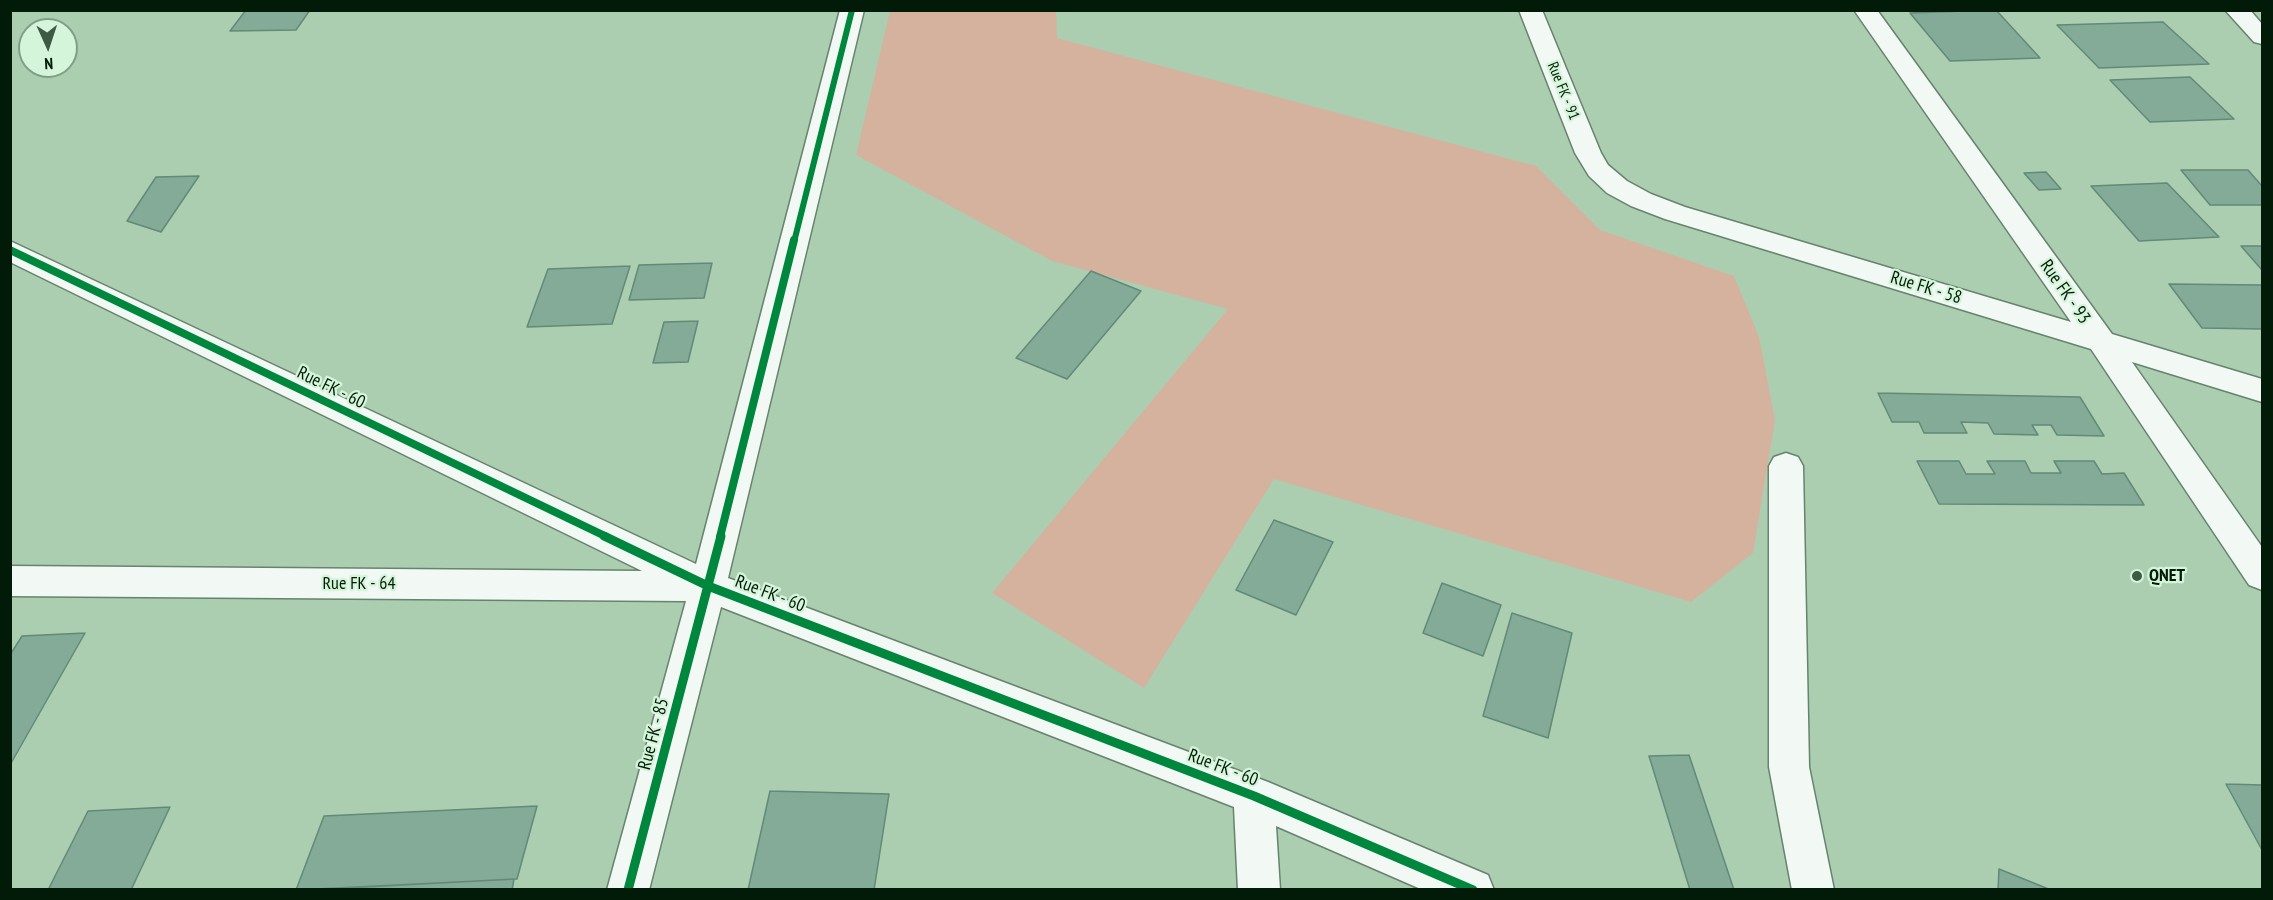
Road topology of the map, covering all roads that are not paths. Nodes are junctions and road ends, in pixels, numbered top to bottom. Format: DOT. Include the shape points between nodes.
graph roads {
  1 [pos="852,10"];
  2 [pos="1530,10"];
  3 [pos="1865,10"];
  4 [pos="2235,10"];
  5 [pos="2262,37"];
  6 [pos="1598,170"];
  7 [pos="10,250"];
  8 [pos="2101,341"];
  9 [pos="2262,390"];
  10 [pos="1786,466"];
  11 [pos="2262,575"];
  12 [pos="10,580"];
  13 [pos="708,586"];
  14 [pos="1254,796"];
  15 [pos="628,890"];
  16 [pos="1259,890"];
  17 [pos="1473,890"];
  18 [pos="1813,890"];
  1 -- 13 [label="street, Rue FK - 85"];
  2 -- 6 [label="street, Rue FK - 91"];
  3 -- 8 [label="street, Rue FK - 93"];
  4 -- 5 [label="street"];
  6 -- 8 [label="street, Rue FK - 58" via="1617,187 1675,213"];
  7 -- 13 [label="street, Rue FK - 60"];
  8 -- 9 [label="street, Rue FK - 58"];
  8 -- 11 [label="street, Rue FK - 93"];
  10 -- 18 [label="street" via="1789,767"];
  12 -- 13 [label="street, Rue FK - 64"];
  13 -- 14 [label="street, Rue FK - 60"];
  13 -- 15 [label="street, Rue FK - 85"];
  14 -- 16 [label="street"];
  14 -- 17 [label="street, Rue FK - 60"];
}
